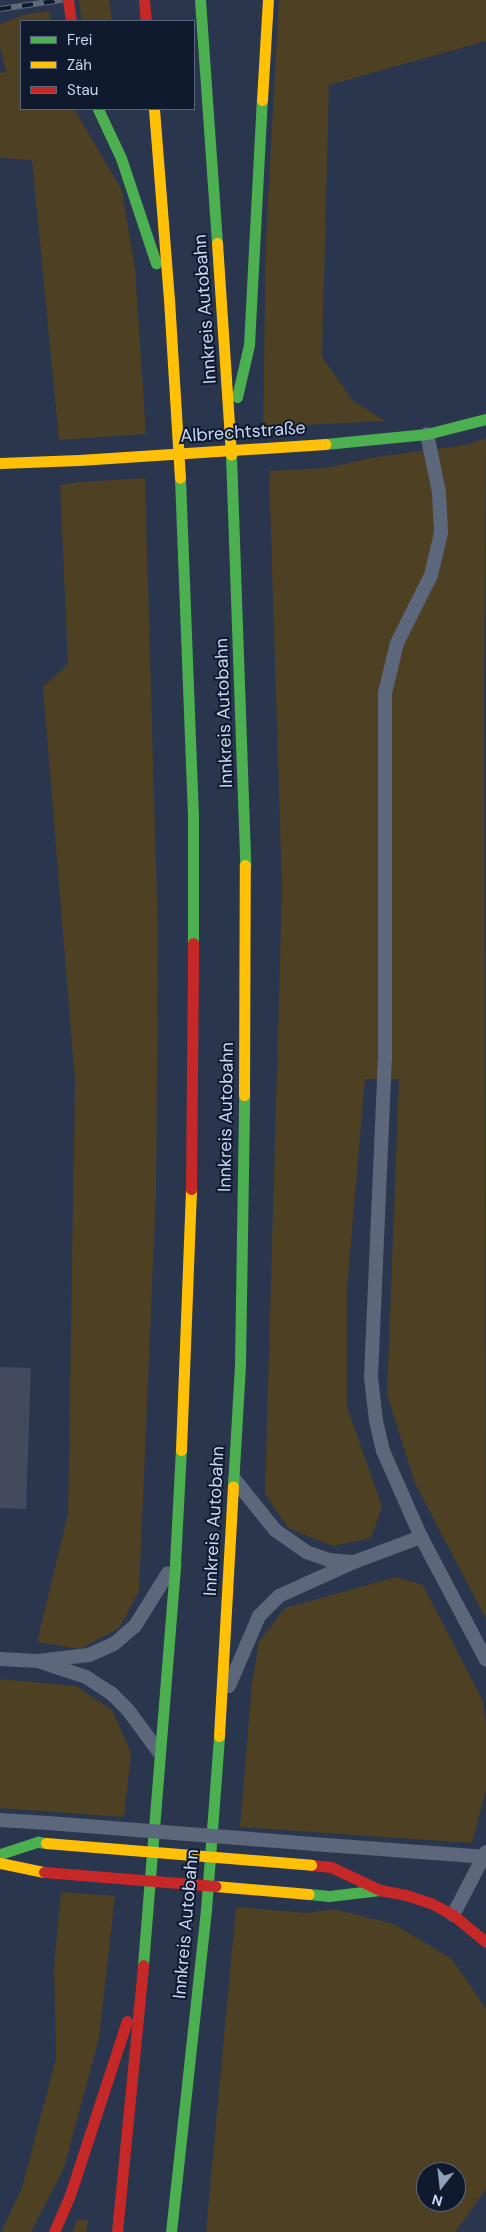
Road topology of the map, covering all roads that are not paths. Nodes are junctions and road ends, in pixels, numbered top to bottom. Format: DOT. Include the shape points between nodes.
graph roads {
  1 [pos="68,0"];
  2 [pos="144,0"];
  3 [pos="200,0"];
  4 [pos="268,0"];
  5 [pos="71,20"];
  6 [pos="146,20"];
  7 [pos="98,110"];
  8 [pos="154,110"];
  9 [pos="169,300"];
  10 [pos="486,419"];
  11 [pos="230,426"];
  12 [pos="427,434"];
  13 [pos="0,463"];
  14 [pos="234,1479"];
  15 [pos="421,1538"];
  16 [pos="175,1562"];
  17 [pos="354,1562"];
  18 [pos="0,1659"];
  19 [pos="486,1660"];
  20 [pos="38,1661"];
  21 [pos="222,1704"];
  22 [pos="162,1756"];
  23 [pos="0,1820"];
  24 [pos="0,1854"];
  25 [pos="485,1854"];
  26 [pos="0,1863"];
  27 [pos="380,1890"];
  28 [pos="453,1915"];
  29 [pos="486,1942"];
  30 [pos="143,1970"];
  31 [pos="54,2232"];
  32 [pos="117,2232"];
  33 [pos="171,2232"];
  1 -- 5 [label="main road"];
  2 -- 6 [label="main road"];
  3 -- 11 [label="main road, Innkreis Autobahn"];
  4 -- 11 [label="main road" via="249,345"];
  7 -- 9 [label="main road" via="120,158"];
  8 -- 9 [label="main road, Innkreis Autobahn"];
  9 -- 16 [label="main road, Innkreis Autobahn" via="193,814 193,1136"];
  10 -- 12 [label="main road, Albrechtstraße"];
  11 -- 14 [label="main road, Innkreis Autobahn" via="244,788 246,930 240,1364"];
  12 -- 13 [label="main road, Albrechtstraße, bridge" via="325,444"];
  12 -- 15 [label="lane" via="439,492 441,533 431,575 397,643 385,693 385,1055 370,1376 385,1457"];
  14 -- 17 [label="lane" via="275,1530 306,1552 329,1560"];
  14 -- 21 [label="main road, Innkreis Autobahn"];
  15 -- 17 [label="lane"];
  15 -- 19 [label="lane"];
  16 -- 20 [label="lane" via="134,1626 114,1644 89,1654"];
  16 -- 22 [label="main road, Innkreis Autobahn"];
  17 -- 21 [label="lane" via="293,1589 268,1605 259,1616"];
  18 -- 20 [label="lane"];
  20 -- 22 [label="lane" via="86,1677 111,1693 128,1710"];
  21 -- 33 [label="main road, Innkreis Autobahn" via="206,1910"];
  22 -- 30 [label="main road, Innkreis Autobahn"];
  23 -- 25 [label="lane, bridge"];
  24 -- 27 [label="main road, bridge" via="38,1842 311,1865 331,1867"];
  25 -- 28 [label="lane"];
  26 -- 27 [label="main road, bridge" via="44,1872 328,1896"];
  27 -- 28 [label="main road" via="406,1895"];
  28 -- 29 [label="main road"];
  30 -- 31 [label="main road" via="70,2195"];
  30 -- 32 [label="main road, Innkreis Autobahn"];
}
